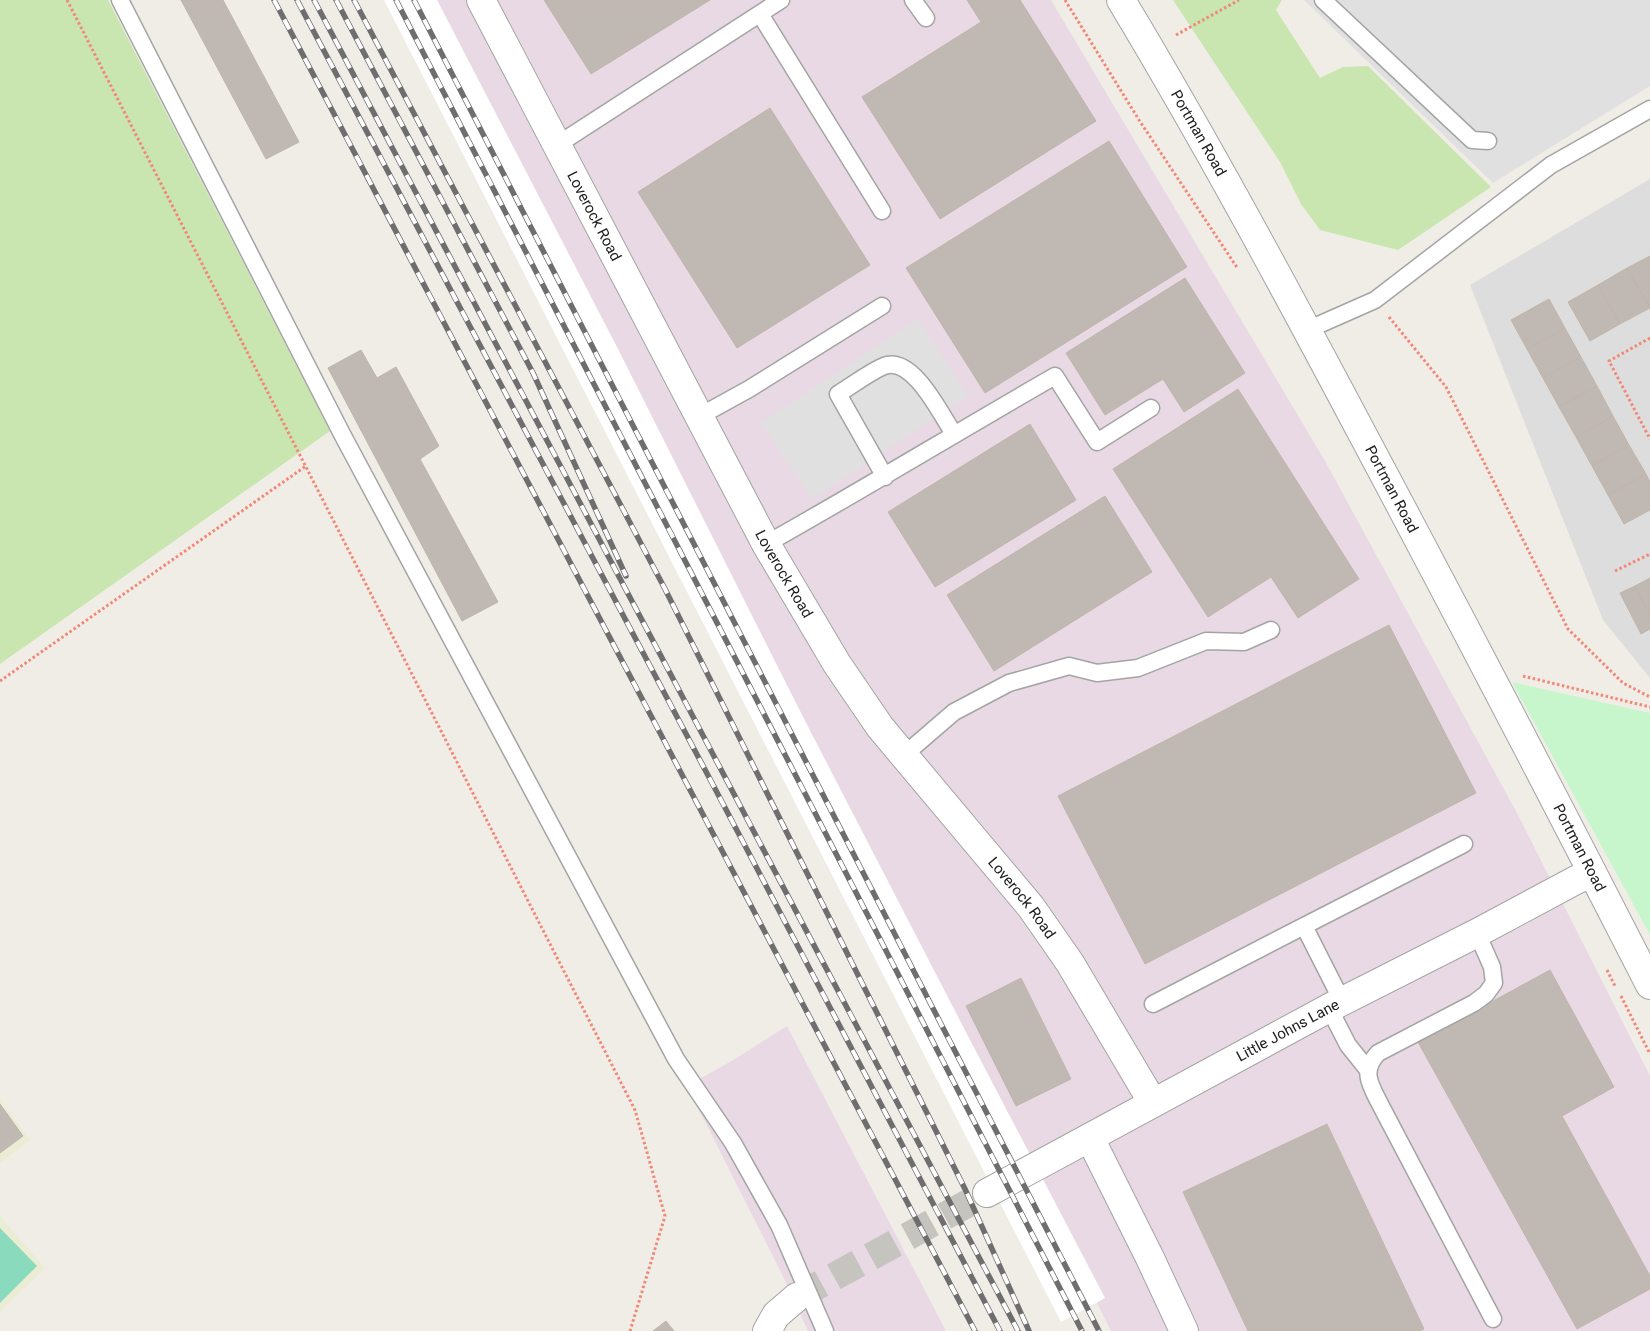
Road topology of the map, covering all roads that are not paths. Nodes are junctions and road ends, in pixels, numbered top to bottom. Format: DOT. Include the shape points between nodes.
graph roads {
  1 [pos="120,0"];
  2 [pos="481,0"];
  3 [pos="781,0"];
  4 [pos="913,0"];
  5 [pos="1121,0"];
  6 [pos="1323,0"];
  7 [pos="760,14"];
  8 [pos="926,18"];
  9 [pos="1650,109"];
  10 [pos="1488,141"];
  11 [pos="557,145"];
  12 [pos="882,211"];
  13 [pos="882,306"];
  14 [pos="1307,330"];
  15 [pos="1151,408"];
  16 [pos="700,416"];
  17 [pos="954,434"];
  18 [pos="885,477"];
  19 [pos="766,544"];
  20 [pos="1270,630"];
  21 [pos="904,754"];
  22 [pos="1464,844"];
  23 [pos="1592,873"];
  24 [pos="1304,926"];
  25 [pos="1477,933"];
  26 [pos="1650,985"];
  27 [pos="1153,1004"];
  28 [pos="1336,1005"];
  29 [pos="1368,1070"];
  30 [pos="1153,1103"];
  31 [pos="1090,1138"];
  32 [pos="987,1193"];
  33 [pos="797,1297"];
  34 [pos="1492,1320"];
  35 [pos="767,1331"];
  36 [pos="824,1331"];
  37 [pos="1184,1331"];
  1 -- 36 [label="lane" via="347,443 676,1058 733,1143 779,1225"];
  2 -- 11 [label="street, Loverock Road"];
  3 -- 7 [label="lane"];
  4 -- 8 [label="lane"];
  5 -- 14 [label="street, Portman Road" via="1174,87"];
  6 -- 10 [label="lane" via="1472,140"];
  7 -- 11 [label="lane"];
  7 -- 12 [label="lane"];
  9 -- 14 [label="lane" via="1551,165 1375,300"];
  11 -- 16 [label="street, Loverock Road"];
  13 -- 16 [label="lane"];
  14 -- 23 [label="street, Portman Road"];
  15 -- 17 [label="lane" via="1097,442 1055,376"];
  16 -- 19 [label="street, Loverock Road"];
  17 -- 18 [label="lane"];
  17 -- 18 [label="lane" via="917,377 895,365 885,366 838,394"];
  18 -- 19 [label="lane"];
  19 -- 21 [label="street, Loverock Road" via="837,664 880,727"];
  20 -- 21 [label="lane" via="1244,642 1206,641 1138,668 1097,673 1069,666 1009,683 954,712"];
  21 -- 30 [label="street, Loverock Road" via="1031,907 1070,962"];
  22 -- 24 [label="lane"];
  23 -- 25 [label="street, Little Johns Lane"];
  23 -- 26 [label="street, Portman Road"];
  24 -- 27 [label="lane"];
  24 -- 28 [label="lane"];
  25 -- 28 [label="street, Little Johns Lane"];
  25 -- 29 [label="lane" via="1492,967 1494,983 1486,994 1378,1053"];
  28 -- 29 [label="lane" via="1348,1046"];
  28 -- 30 [label="street, Little Johns Lane"];
  29 -- 34 [label="lane" via="1373,1091"];
  30 -- 31 [label="street, Little Johns Lane"];
  31 -- 32 [label="street, Little Johns Lane"];
  31 -- 37 [label="street"];
  33 -- 35 [label="street" via="776,1314"];
}
